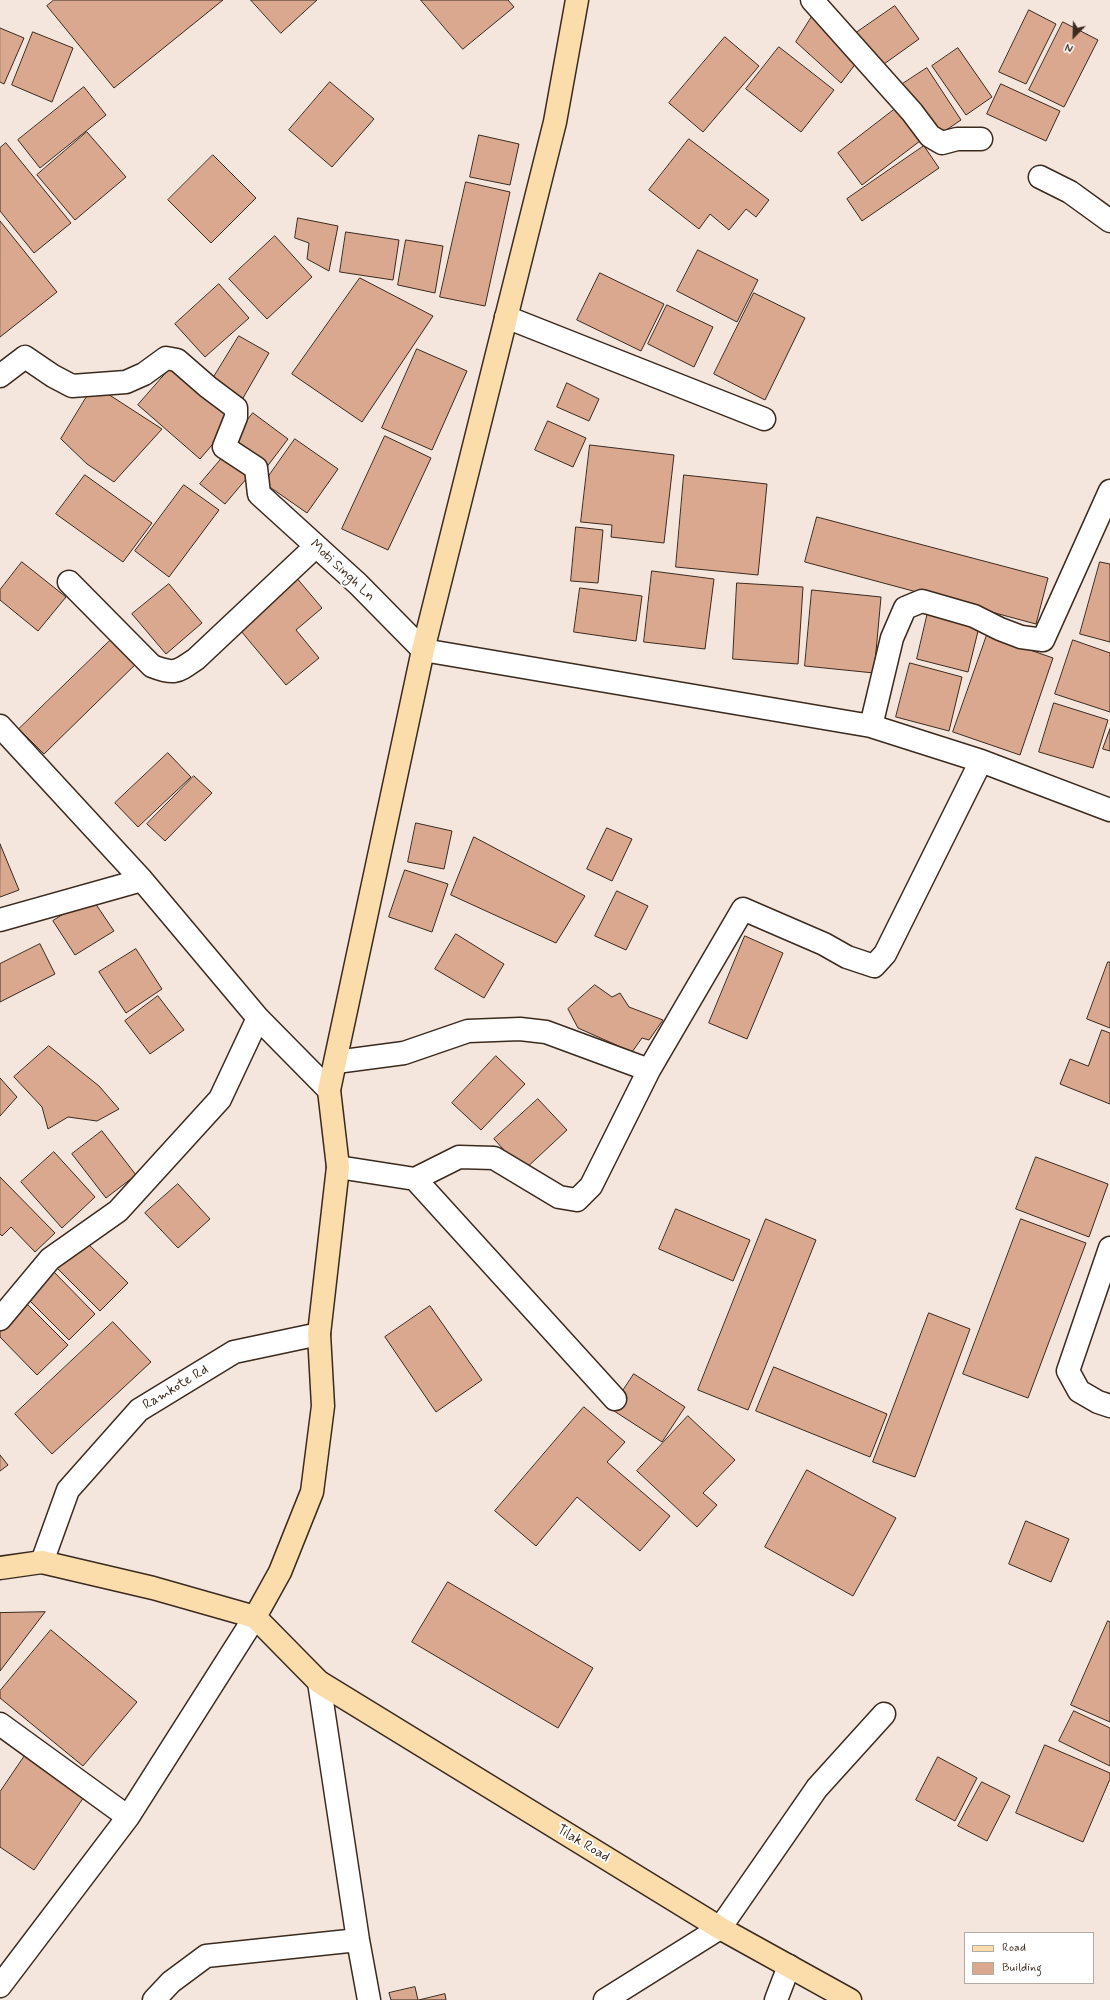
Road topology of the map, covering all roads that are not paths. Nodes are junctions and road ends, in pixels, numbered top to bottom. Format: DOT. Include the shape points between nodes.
graph roads {
  1 [pos="577,0"];
  2 [pos="812,0"];
  3 [pos="981,139"];
  4 [pos="1040,177"];
  5 [pos="1110,221"];
  6 [pos="506,317"];
  7 [pos="0,376"];
  8 [pos="764,419"];
  9 [pos="1110,491"];
  10 [pos="315,547"];
  11 [pos="69,582"];
  12 [pos="423,650"];
  13 [pos="0,726"];
  14 [pos="871,726"];
  15 [pos="981,761"];
  16 [pos="1110,810"];
  17 [pos="142,880"];
  18 [pos="0,920"];
  19 [pos="258,1018"];
  20 [pos="336,1062"];
  21 [pos="649,1070"];
  22 [pos="329,1090"];
  23 [pos="338,1167"];
  24 [pos="415,1179"];
  25 [pos="1110,1248"];
  26 [pos="0,1318"];
  27 [pos="319,1334"];
  28 [pos="615,1399"];
  29 [pos="1110,1406"];
  30 [pos="42,1562"];
  31 [pos="0,1568"];
  32 [pos="255,1617"];
  33 [pos="319,1682"];
  34 [pos="884,1714"];
  35 [pos="0,1724"];
  36 [pos="128,1817"];
  37 [pos="720,1928"];
  38 [pos="358,1940"];
  39 [pos="789,1966"];
  40 [pos="0,1986"];
  41 [pos="154,2000"];
  42 [pos="369,2000"];
  43 [pos="605,2000"];
  44 [pos="776,2000"];
  45 [pos="850,2000"];
  1 -- 6 [label="main road" via="555,122"];
  2 -- 3 [label="street" via="912,112 930,136 942,143"];
  4 -- 5 [label="street" via="1070,192"];
  6 -- 8 [label="street"];
  6 -- 12 [label="main road"];
  7 -- 10 [label="street, Moti Singh Ln" via="26,357 72,386 126,382 144,374 166,358 177,360 208,388 236,408 236,417 224,447 256,468 259,494"];
  9 -- 14 [label="street" via="1043,640 1021,637 974,616 922,601 905,608 892,638"];
  10 -- 11 [label="street" via="196,659 178,672 164,671 152,666"];
  10 -- 12 [label="street, Moti Singh Ln" via="358,584"];
  12 -- 14 [label="street"];
  12 -- 20 [label="main road"];
  13 -- 17 [label="street"];
  14 -- 15 [label="street"];
  15 -- 16 [label="street"];
  15 -- 21 [label="street" via="885,954 874,966 847,957 824,944 743,909"];
  17 -- 18 [label="street"];
  17 -- 19 [label="street"];
  19 -- 22 [label="street"];
  19 -- 26 [label="street" via="220,1099 118,1211 50,1259"];
  20 -- 21 [label="street" via="404,1053 468,1031 520,1029 546,1032"];
  20 -- 22 [label="main road"];
  21 -- 24 [label="street" via="592,1186 577,1200 559,1197 494,1158 459,1157"];
  22 -- 23 [label="main road"];
  23 -- 24 [label="street"];
  23 -- 27 [label="main road"];
  24 -- 28 [label="street"];
  25 -- 29 [label="street" via="1068,1371 1079,1391"];
  27 -- 30 [label="street, Ramkote Rd" via="234,1352 139,1410 68,1490"];
  27 -- 32 [label="main road" via="323,1406 312,1492 280,1572"];
  30 -- 31 [label="main road"];
  30 -- 32 [label="main road" via="153,1588"];
  32 -- 33 [label="main road, Tilak Road"];
  32 -- 36 [label="street"];
  33 -- 37 [label="main road, Tilak Road"];
  33 -- 38 [label="street"];
  34 -- 37 [label="street" via="817,1788"];
  35 -- 36 [label="street"];
  36 -- 40 [label="street"];
  37 -- 39 [label="main road, Tilak Road"];
  37 -- 43 [label="street"];
  38 -- 41 [label="street" via="206,1956 171,1982"];
  38 -- 42 [label="street"];
  39 -- 44 [label="street"];
  39 -- 45 [label="main road, Tilak Road"];
}
